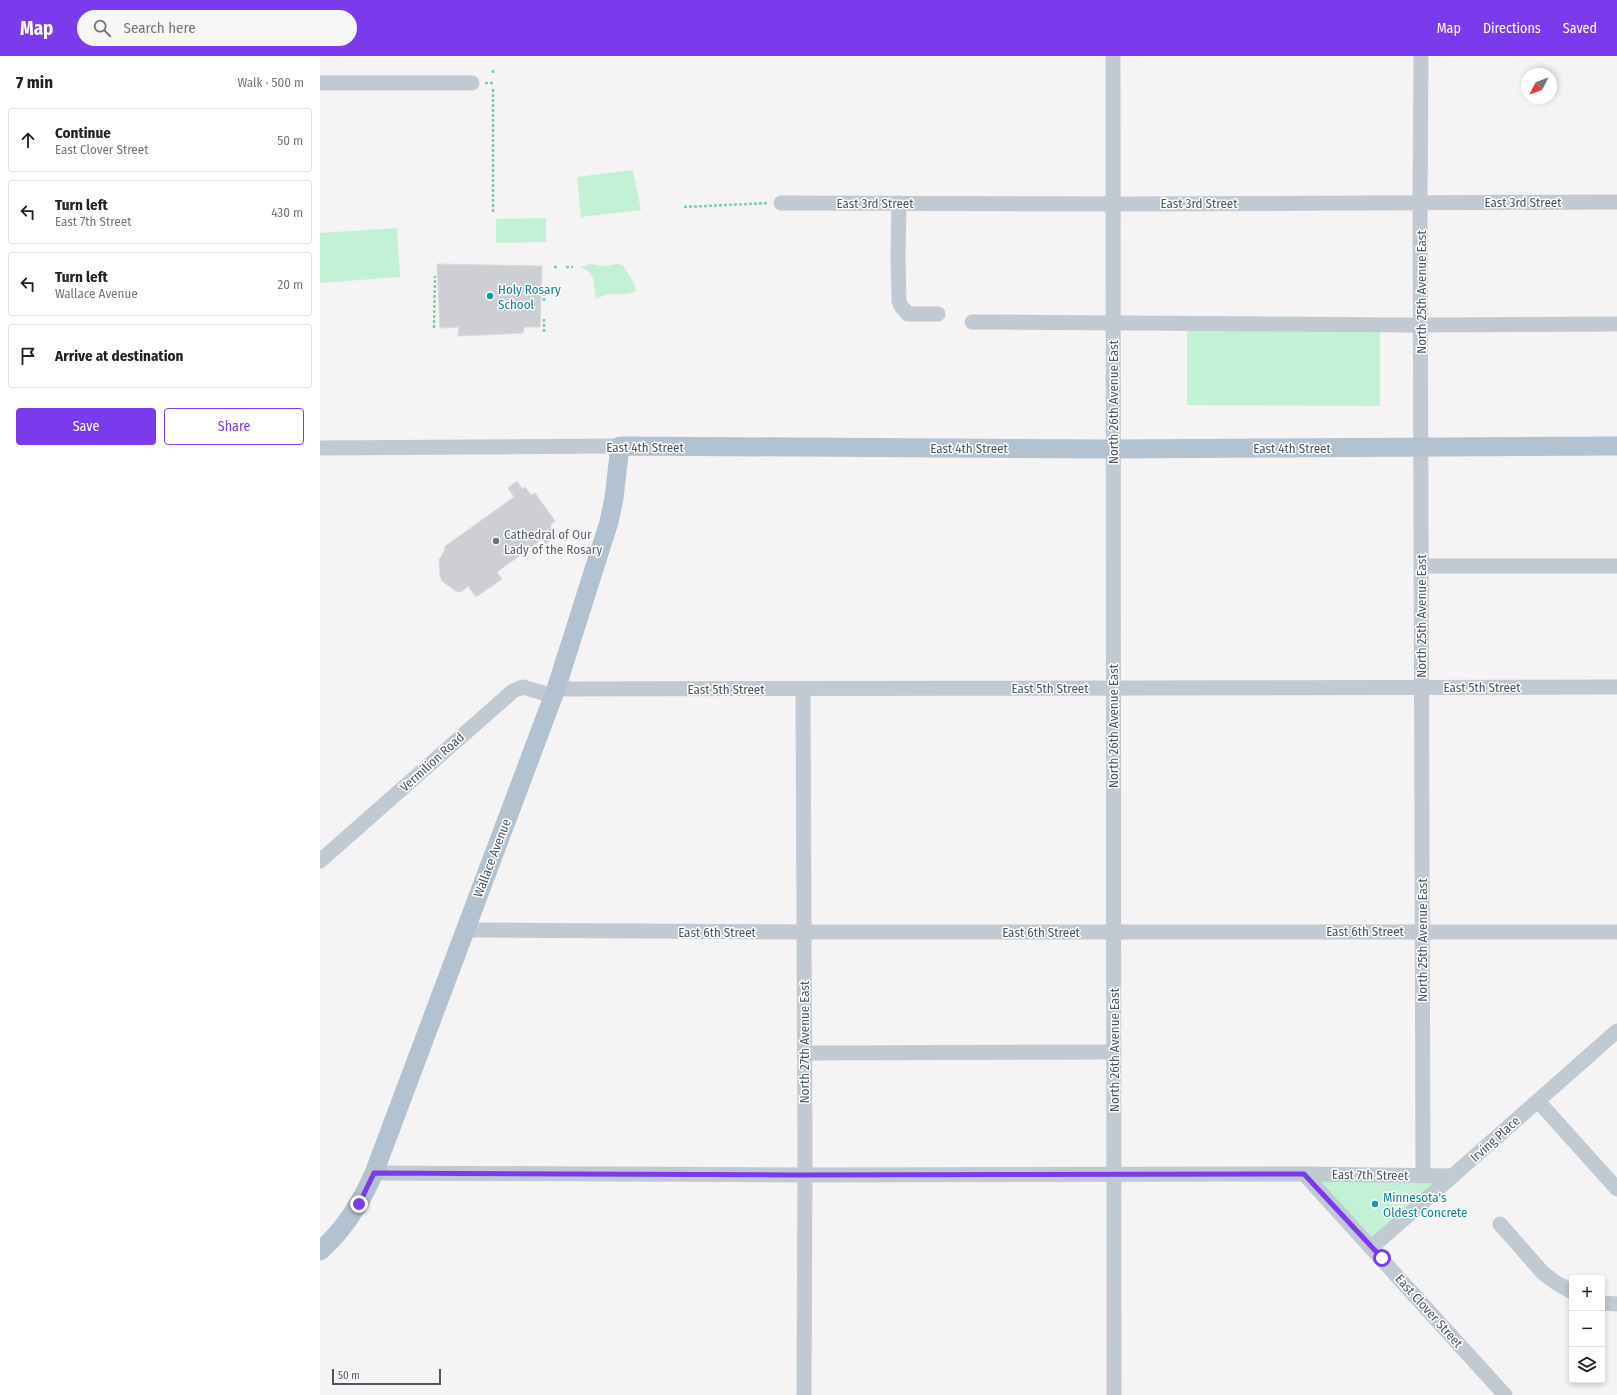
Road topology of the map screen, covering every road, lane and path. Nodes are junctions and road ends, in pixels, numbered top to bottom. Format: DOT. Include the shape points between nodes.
graph roads {
  1 [pos="1113,56"];
  2 [pos="1422,56"];
  3 [pos="320,83"];
  4 [pos="472,83"];
  5 [pos="493,89"];
  6 [pos="1617,202"];
  7 [pos="781,203"];
  8 [pos="899,203"];
  9 [pos="1420,203"];
  10 [pos="1113,204"];
  11 [pos="684,207"];
  12 [pos="493,212"];
  13 [pos="554,267"];
  14 [pos="559,267"];
  15 [pos="566,267"];
  16 [pos="573,267"];
  17 [pos="435,276"];
  18 [pos="544,293"];
  19 [pos="544,301"];
  20 [pos="938,314"];
  21 [pos="544,319"];
  22 [pos="972,322"];
  23 [pos="1113,324"];
  24 [pos="1617,324"];
  25 [pos="1421,325"];
  26 [pos="434,328"];
  27 [pos="544,332"];
  28 [pos="620,446"];
  29 [pos="1617,446"];
  30 [pos="1421,447"];
  31 [pos="320,448"];
  32 [pos="1113,449"];
  33 [pos="1422,566"];
  34 [pos="1617,566"];
  35 [pos="1617,687"];
  36 [pos="1113,688"];
  37 [pos="1421,688"];
  38 [pos="803,689"];
  39 [pos="554,692"];
  40 [pos="320,860"];
  41 [pos="465,930"];
  42 [pos="804,932"];
  43 [pos="1114,932"];
  44 [pos="1423,932"];
  45 [pos="1617,932"];
  46 [pos="1617,1031"];
  47 [pos="1114,1052"];
  48 [pos="804,1053"];
  49 [pos="1538,1101"];
  50 [pos="374,1173"];
  51 [pos="1114,1174"];
  52 [pos="1304,1174"];
  53 [pos="805,1175"];
  54 [pos="1422,1176"];
  55 [pos="1453,1176"];
  56 [pos="1617,1189"];
  57 [pos="1500,1224"];
  58 [pos="1372,1247"];
  59 [pos="320,1250"];
  60 [pos="1569,1290"];
  61 [pos="1605,1303"];
  62 [pos="1617,1304"];
  63 [pos="804,1395"];
  64 [pos="1114,1395"];
  65 [pos="1505,1395"];
  1 -- 10 [label="street, North 26th Avenue East"];
  2 -- 9 [label="street, North 25th Avenue East"];
  3 -- 4 [label="street"];
  5 -- 12 [label="path"];
  6 -- 9 [label="street, East 3rd Street"];
  7 -- 8 [label="street, East 3rd Street"];
  7 -- 11 [label="path"];
  8 -- 10 [label="street, East 3rd Street"];
  8 -- 20 [label="street" via="898,258 901,306 908,314"];
  9 -- 10 [label="street, East 3rd Street"];
  9 -- 25 [label="street, North 25th Avenue East"];
  10 -- 23 [label="street, North 26th Avenue East"];
  13 -- 14 [label="path"];
  15 -- 16 [label="path"];
  17 -- 26 [label="path"];
  18 -- 19 [label="path"];
  21 -- 27 [label="path"];
  22 -- 23 [label="street"];
  23 -- 25 [label="street"];
  23 -- 32 [label="street, North 26th Avenue East"];
  24 -- 25 [label="street"];
  25 -- 30 [label="street, North 25th Avenue East"];
  28 -- 31 [label="street, East 4th Street"];
  28 -- 32 [label="main road, East 4th Street"];
  28 -- 39 [label="main road, Wallace Avenue" via="609,522"];
  29 -- 30 [label="main road, East 4th Street"];
  30 -- 32 [label="main road, East 4th Street"];
  30 -- 33 [label="street, North 25th Avenue East"];
  32 -- 36 [label="street, North 26th Avenue East"];
  33 -- 34 [label="street"];
  33 -- 37 [label="street, North 25th Avenue East"];
  35 -- 37 [label="street, East 5th Street"];
  36 -- 37 [label="street, East 5th Street"];
  36 -- 38 [label="street, East 5th Street"];
  36 -- 43 [label="street, North 26th Avenue East"];
  37 -- 44 [label="street, North 25th Avenue East"];
  38 -- 39 [label="street, East 5th Street"];
  38 -- 42 [label="street, North 27th Avenue East"];
  39 -- 40 [label="street, Vermilion Road" via="523,687 513,691"];
  39 -- 41 [label="main road, Wallace Avenue"];
  41 -- 42 [label="street, East 6th Street"];
  41 -- 50 [label="main road, Wallace Avenue"];
  42 -- 43 [label="street, East 6th Street"];
  42 -- 48 [label="street, North 27th Avenue East"];
  43 -- 44 [label="street, East 6th Street"];
  43 -- 47 [label="street, North 26th Avenue East"];
  44 -- 45 [label="street, East 6th Street"];
  44 -- 54 [label="street, North 25th Avenue East"];
  46 -- 49 [label="street, Irving Place"];
  47 -- 48 [label="street"];
  47 -- 51 [label="street, North 26th Avenue East"];
  48 -- 53 [label="street, North 27th Avenue East"];
  49 -- 55 [label="street, Irving Place"];
  49 -- 56 [label="street"];
  50 -- 53 [label="street, East 7th Street"];
  50 -- 59 [label="main road, Wallace Avenue" via="348,1221"];
  51 -- 52 [label="street, East 7th Street"];
  51 -- 53 [label="street, East 7th Street"];
  51 -- 64 [label="street, North 26th Avenue East"];
  52 -- 54 [label="street, East 7th Street"];
  52 -- 58 [label="street, East Clover Street"];
  53 -- 63 [label="street, North 27th Avenue East"];
  54 -- 55 [label="street, East 7th Street"];
  55 -- 58 [label="street, Irving Place"];
  57 -- 60 [label="street" via="1543,1273"];
  58 -- 65 [label="street, East Clover Street"];
  61 -- 62 [label="street"];
}
